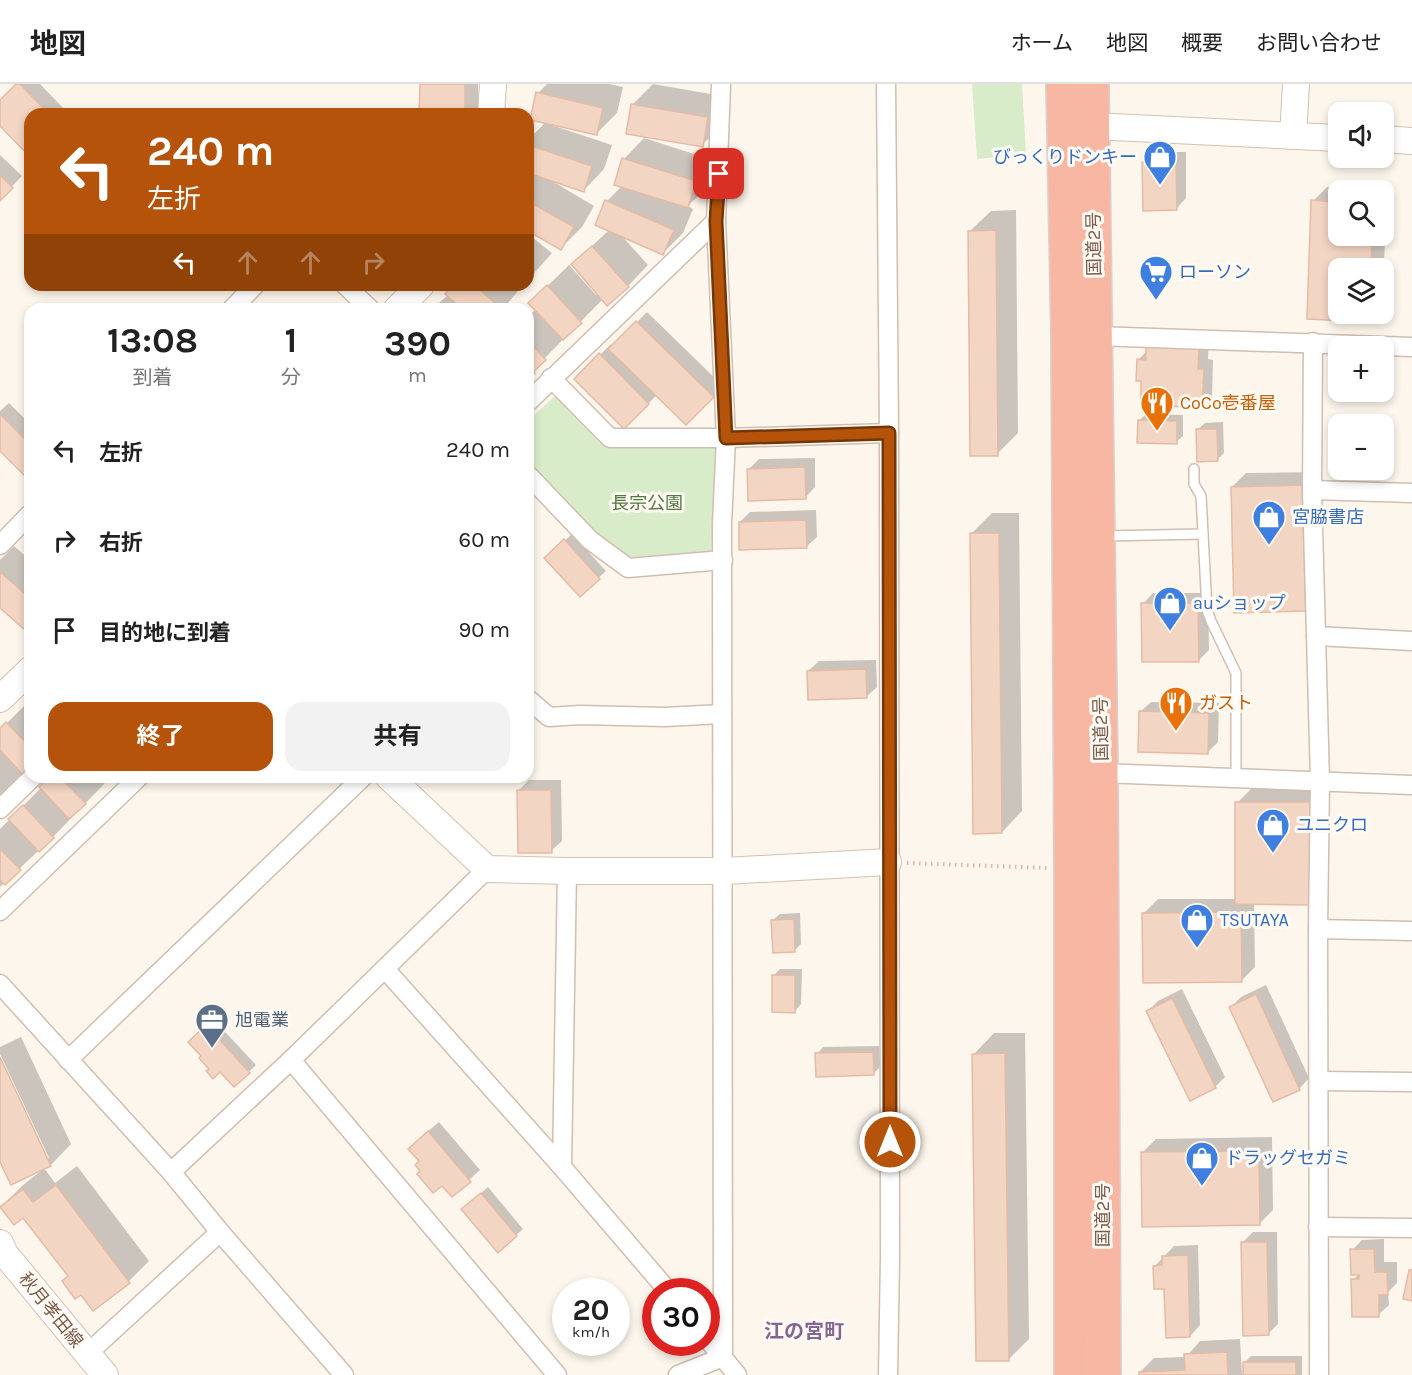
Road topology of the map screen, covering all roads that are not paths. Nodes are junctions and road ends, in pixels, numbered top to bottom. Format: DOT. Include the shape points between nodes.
graph roads {
  1 [pos="493,84"];
  2 [pos="721,84"];
  3 [pos="886,84"];
  4 [pos="1063,84"];
  5 [pos="1092,84"];
  6 [pos="1296,84"];
  7 [pos="491,108"];
  8 [pos="1092,126"];
  9 [pos="1293,136"];
  10 [pos="1328,138"];
  11 [pos="1394,140"];
  12 [pos="1412,141"];
  13 [pos="716,221"];
  14 [pos="249,291"];
  15 [pos="351,291"];
  16 [pos="415,291"];
  17 [pos="238,303"];
  18 [pos="364,303"];
  19 [pos="403,303"];
  20 [pos="1095,336"];
  21 [pos="1313,342"];
  22 [pos="1412,347"];
  23 [pos="551,378"];
  24 [pos="534,396"];
  25 [pos="889,433"];
  26 [pos="726,438"];
  27 [pos="1194,469"];
  28 [pos="534,481"];
  29 [pos="1312,490"];
  30 [pos="1412,493"];
  31 [pos="24,520"];
  32 [pos="1203,534"];
  33 [pos="1098,536"];
  34 [pos="0,545"];
  35 [pos="723,560"];
  36 [pos="1316,636"];
  37 [pos="1412,641"];
  38 [pos="24,676"];
  39 [pos="0,699"];
  40 [pos="534,704"];
  41 [pos="722,714"];
  42 [pos="1101,773"];
  43 [pos="1236,778"];
  44 [pos="1320,781"];
  45 [pos="27,783"];
  46 [pos="133,783"];
  47 [pos="357,783"];
  48 [pos="395,783"];
  49 [pos="1412,785"];
  50 [pos="0,809"];
  51 [pos="888,862"];
  52 [pos="488,869"];
  53 [pos="567,871"];
  54 [pos="724,871"];
  55 [pos="0,911"];
  56 [pos="1318,929"];
  57 [pos="1412,931"];
  58 [pos="385,969"];
  59 [pos="0,984"];
  60 [pos="68,1060"];
  61 [pos="291,1060"];
  62 [pos="1319,1081"];
  63 [pos="1412,1082"];
  64 [pos="562,1167"];
  65 [pos="171,1172"];
  66 [pos="1318,1227"];
  67 [pos="1412,1228"];
  68 [pos="220,1232"];
  69 [pos="0,1243"];
  70 [pos="657,1278"];
  71 [pos="720,1353"];
  72 [pos="87,1354"];
  73 [pos="723,1357"];
  74 [pos="105,1375"];
  75 [pos="344,1375"];
  76 [pos="557,1375"];
  77 [pos="678,1375"];
  78 [pos="737,1375"];
  79 [pos="888,1375"];
  80 [pos="1071,1375"];
  81 [pos="1104,1375"];
  82 [pos="1319,1375"];
  1 -- 7 [label="street"];
  2 -- 13 [label="street"];
  3 -- 25 [label="street"];
  4 -- 80 [label="highway, 国道2号" via="1068,348"];
  5 -- 8 [label="highway, 国道2号"];
  6 -- 9 [label="street"];
  8 -- 9 [label="street"];
  8 -- 20 [label="highway, 国道2号"];
  9 -- 10 [label="street"];
  11 -- 12 [label="street"];
  13 -- 23 [label="street"];
  13 -- 26 [label="street"];
  14 -- 17 [label="street"];
  15 -- 18 [label="street"];
  16 -- 19 [label="street"];
  20 -- 21 [label="street"];
  20 -- 33 [label="highway, 国道2号"];
  21 -- 22 [label="street"];
  21 -- 29 [label="street"];
  23 -- 24 [label="street"];
  23 -- 26 [label="street" via="609,438"];
  25 -- 26 [label="street"];
  25 -- 51 [label="street"];
  26 -- 35 [label="street"];
  27 -- 32 [label="lane" via="1194,484 1201,496"];
  28 -- 35 [label="street" via="590,540 628,568"];
  29 -- 30 [label="street"];
  29 -- 36 [label="street"];
  31 -- 34 [label="street"];
  32 -- 33 [label="lane"];
  32 -- 43 [label="lane" via="1207,610 1236,673"];
  33 -- 42 [label="highway, 国道2号"];
  35 -- 41 [label="street"];
  36 -- 37 [label="street"];
  36 -- 44 [label="street"];
  38 -- 39 [label="street"];
  40 -- 41 [label="street" via="549,717"];
  41 -- 54 [label="street"];
  42 -- 43 [label="street"];
  42 -- 81 [label="highway, 国道2号"];
  43 -- 44 [label="street"];
  44 -- 49 [label="street"];
  44 -- 56 [label="street"];
  45 -- 50 [label="street"];
  46 -- 55 [label="street"];
  47 -- 60 [label="street"];
  48 -- 52 [label="street"];
  51 -- 54 [label="street"];
  51 -- 79 [label="street"];
  52 -- 53 [label="street"];
  52 -- 58 [label="street"];
  53 -- 54 [label="street"];
  53 -- 64 [label="street"];
  54 -- 73 [label="street"];
  56 -- 57 [label="street"];
  56 -- 62 [label="street"];
  58 -- 61 [label="street"];
  58 -- 64 [label="street"];
  59 -- 60 [label="street"];
  60 -- 65 [label="street"];
  61 -- 65 [label="street"];
  61 -- 76 [label="street"];
  62 -- 63 [label="street"];
  62 -- 66 [label="street"];
  64 -- 70 [label="street"];
  65 -- 68 [label="street"];
  66 -- 67 [label="street"];
  66 -- 82 [label="street"];
  68 -- 72 [label="street"];
  68 -- 75 [label="street"];
  69 -- 72 [label="street, 秋月孝田線"];
  71 -- 73 [label="street"];
  72 -- 74 [label="street, 秋月孝田線"];
  73 -- 77 [label="street"];
  73 -- 78 [label="street"];
}
